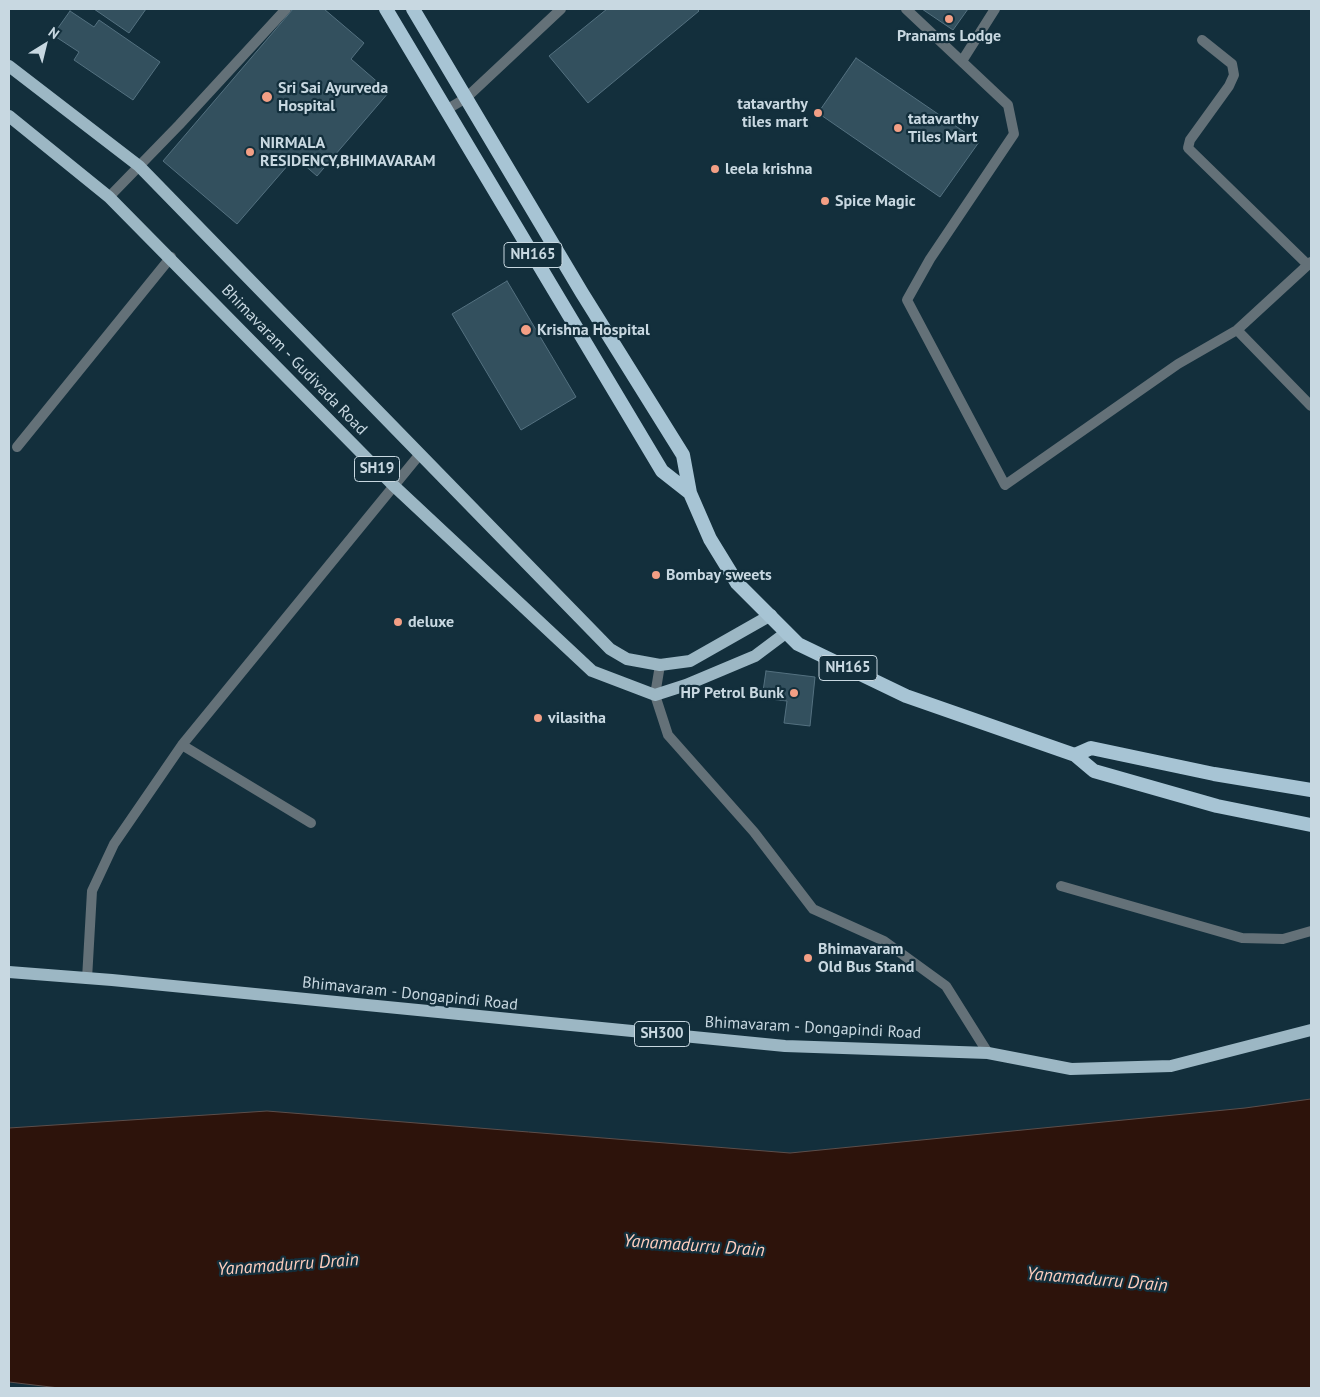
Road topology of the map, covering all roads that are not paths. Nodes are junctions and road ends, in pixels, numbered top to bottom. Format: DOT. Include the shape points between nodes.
graph roads {
  1 [pos="286,9"];
  2 [pos="386,9"];
  3 [pos="413,9"];
  4 [pos="562,9"];
  5 [pos="906,9"];
  6 [pos="995,9"];
  7 [pos="1202,40"];
  8 [pos="962,62"];
  9 [pos="9,66"];
  10 [pos="466,98"];
  11 [pos="446,110"];
  12 [pos="9,116"];
  13 [pos="140,166"];
  14 [pos="507,166"];
  15 [pos="486,177"];
  16 [pos="110,197"];
  17 [pos="171,257"];
  18 [pos="1310,263"];
  19 [pos="1237,330"];
  20 [pos="1311,406"];
  21 [pos="17,447"];
  22 [pos="420,454"];
  23 [pos="393,485"];
  24 [pos="690,493"];
  25 [pos="771,615"];
  26 [pos="787,632"];
  27 [pos="660,665"];
  28 [pos="655,695"];
  29 [pos="182,745"];
  30 [pos="1075,755"];
  31 [pos="1311,790"];
  32 [pos="311,823"];
  33 [pos="1311,825"];
  34 [pos="1061,886"];
  35 [pos="1311,932"];
  36 [pos="9,972"];
  37 [pos="87,979"];
  38 [pos="1311,1030"];
  39 [pos="988,1053"];
  1 -- 13 [label="street"];
  2 -- 11 [label="highway, NH165"];
  3 -- 10 [label="highway, NH165"];
  4 -- 10 [label="street"];
  5 -- 8 [label="street"];
  6 -- 8 [label="street"];
  7 -- 18 [label="street" via="1232,64 1234,75 1190,140 1188,148"];
  8 -- 19 [label="street" via="1008,105 1014,134 930,259 907,300 1005,485 1178,364"];
  9 -- 13 [label="main road, Bhimavaram - Gudivada Road / SH19"];
  10 -- 11 [label="street"];
  10 -- 14 [label="highway, NH165"];
  11 -- 15 [label="highway, NH165"];
  12 -- 16 [label="main road, Bhimavaram - Gudivada Road / SH19"];
  13 -- 16 [label="street"];
  13 -- 22 [label="main road, Bhimavaram - Gudivada Road / SH19"];
  14 -- 15 [label="highway"];
  14 -- 24 [label="highway, NH165" via="683,455"];
  15 -- 24 [label="highway, NH165" via="662,471"];
  16 -- 17 [label="main road, Bhimavaram - Gudivada Road / SH19"];
  17 -- 21 [label="street"];
  17 -- 23 [label="main road, Bhimavaram - Gudivada Road / SH19"];
  18 -- 19 [label="street"];
  19 -- 20 [label="street"];
  22 -- 23 [label="street"];
  22 -- 27 [label="main road, Bhimavaram - Gudivada Road / SH19" via="610,649 626,659"];
  23 -- 28 [label="main road, Bhimavaram - Gudivada Road / SH19" via="592,672"];
  23 -- 29 [label="street"];
  24 -- 25 [label="highway, NH165" via="710,539 736,583"];
  25 -- 26 [label="highway, NH165"];
  25 -- 27 [label="main road, Bhimavaram - Gudivada Road / SH19" via="690,661"];
  26 -- 28 [label="main road" via="755,656"];
  26 -- 30 [label="highway, NH165" via="798,644 906,696"];
  27 -- 28 [label="street"];
  28 -- 39 [label="street" via="668,735 754,832 813,909 884,941 946,986"];
  29 -- 32 [label="street"];
  29 -- 37 [label="street" via="114,844 92,891"];
  30 -- 31 [label="highway" via="1091,748"];
  30 -- 33 [label="highway, NH165" via="1094,771 1217,806"];
  34 -- 35 [label="street" via="1242,938 1283,939"];
  36 -- 37 [label="main road, Bhimavaram - Dongapindi Road / SH300"];
  37 -- 39 [label="main road, Bhimavaram - Dongapindi Road / SH300" via="785,1046"];
  38 -- 39 [label="main road, Bhimavaram - Dongapindi Road / SH300" via="1171,1066 1071,1069"];
}
